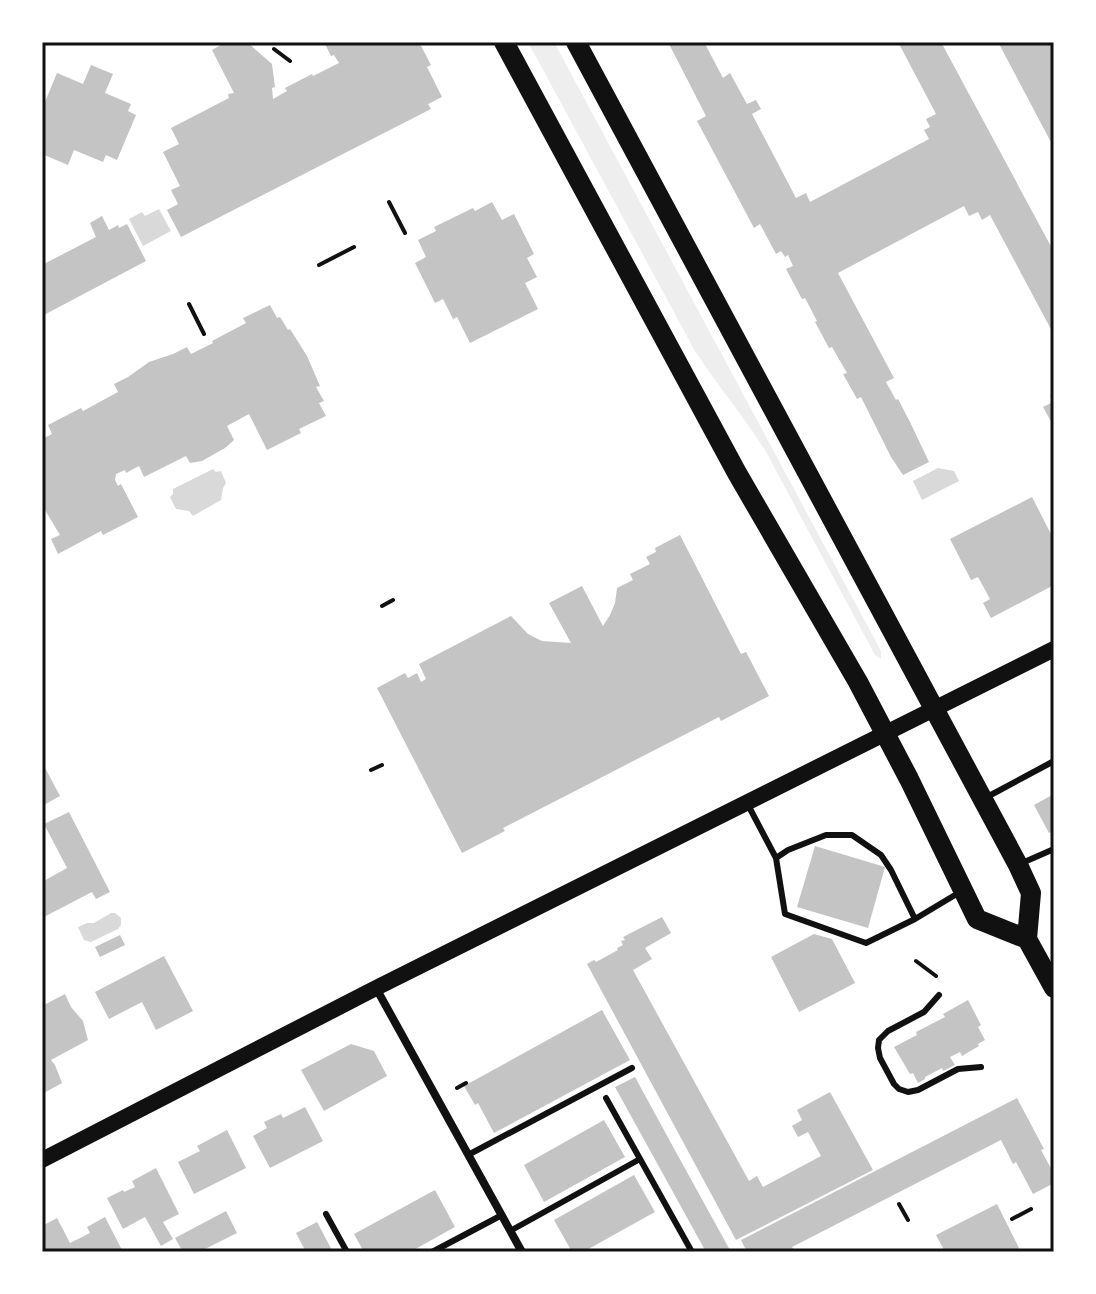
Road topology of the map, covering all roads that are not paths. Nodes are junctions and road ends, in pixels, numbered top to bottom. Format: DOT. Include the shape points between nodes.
graph roads {
  1 [pos="504,42"];
  2 [pos="576,42"];
  3 [pos="1054,649"];
  4 [pos="935,708"];
  5 [pos="885,732"];
  6 [pos="1054,761"];
  7 [pos="984,798"];
  8 [pos="747,803"];
  9 [pos="1054,849"];
  10 [pos="776,858"];
  11 [pos="1018,865"];
  12 [pos="963,890"];
  13 [pos="915,919"];
  14 [pos="1027,939"];
  15 [pos="376,988"];
  16 [pos="1054,988"];
  17 [pos="939,995"];
  18 [pos="981,1067"];
  19 [pos="632,1068"];
  20 [pos="606,1098"];
  21 [pos="468,1155"];
  22 [pos="640,1159"];
  23 [pos="42,1160"];
  24 [pos="326,1214"];
  25 [pos="502,1215"];
  26 [pos="510,1231"];
  27 [pos="347,1252"];
  28 [pos="432,1252"];
  29 [pos="522,1252"];
  30 [pos="692,1252"];
  1 -- 5 [label="main road" via="737,473"];
  2 -- 4 [label="main road"];
  3 -- 4 [label="main road"];
  4 -- 5 [label="main road"];
  4 -- 7 [label="main road"];
  5 -- 8 [label="main road"];
  5 -- 12 [label="main road"];
  6 -- 7 [label="lane"];
  7 -- 11 [label="main road"];
  8 -- 10 [label="lane"];
  8 -- 15 [label="main road"];
  9 -- 11 [label="lane"];
  10 -- 13 [label="lane" via="826,835 852,835 881,855"];
  10 -- 13 [label="lane" via="785,914 866,943"];
  11 -- 14 [label="main road" via="1031,893"];
  12 -- 13 [label="lane"];
  12 -- 14 [label="main road" via="977,919"];
  14 -- 16 [label="main road"];
  15 -- 21 [label="street"];
  15 -- 23 [label="main road"];
  17 -- 18 [label="lane" via="924,1012 879,1040 880,1058 894,1084 908,1092 958,1069"];
  19 -- 21 [label="lane"];
  20 -- 22 [label="lane"];
  21 -- 25 [label="street"];
  22 -- 26 [label="lane"];
  22 -- 30 [label="lane"];
  24 -- 27 [label="lane"];
  25 -- 26 [label="street"];
  25 -- 28 [label="lane"];
  26 -- 29 [label="street"];
}
